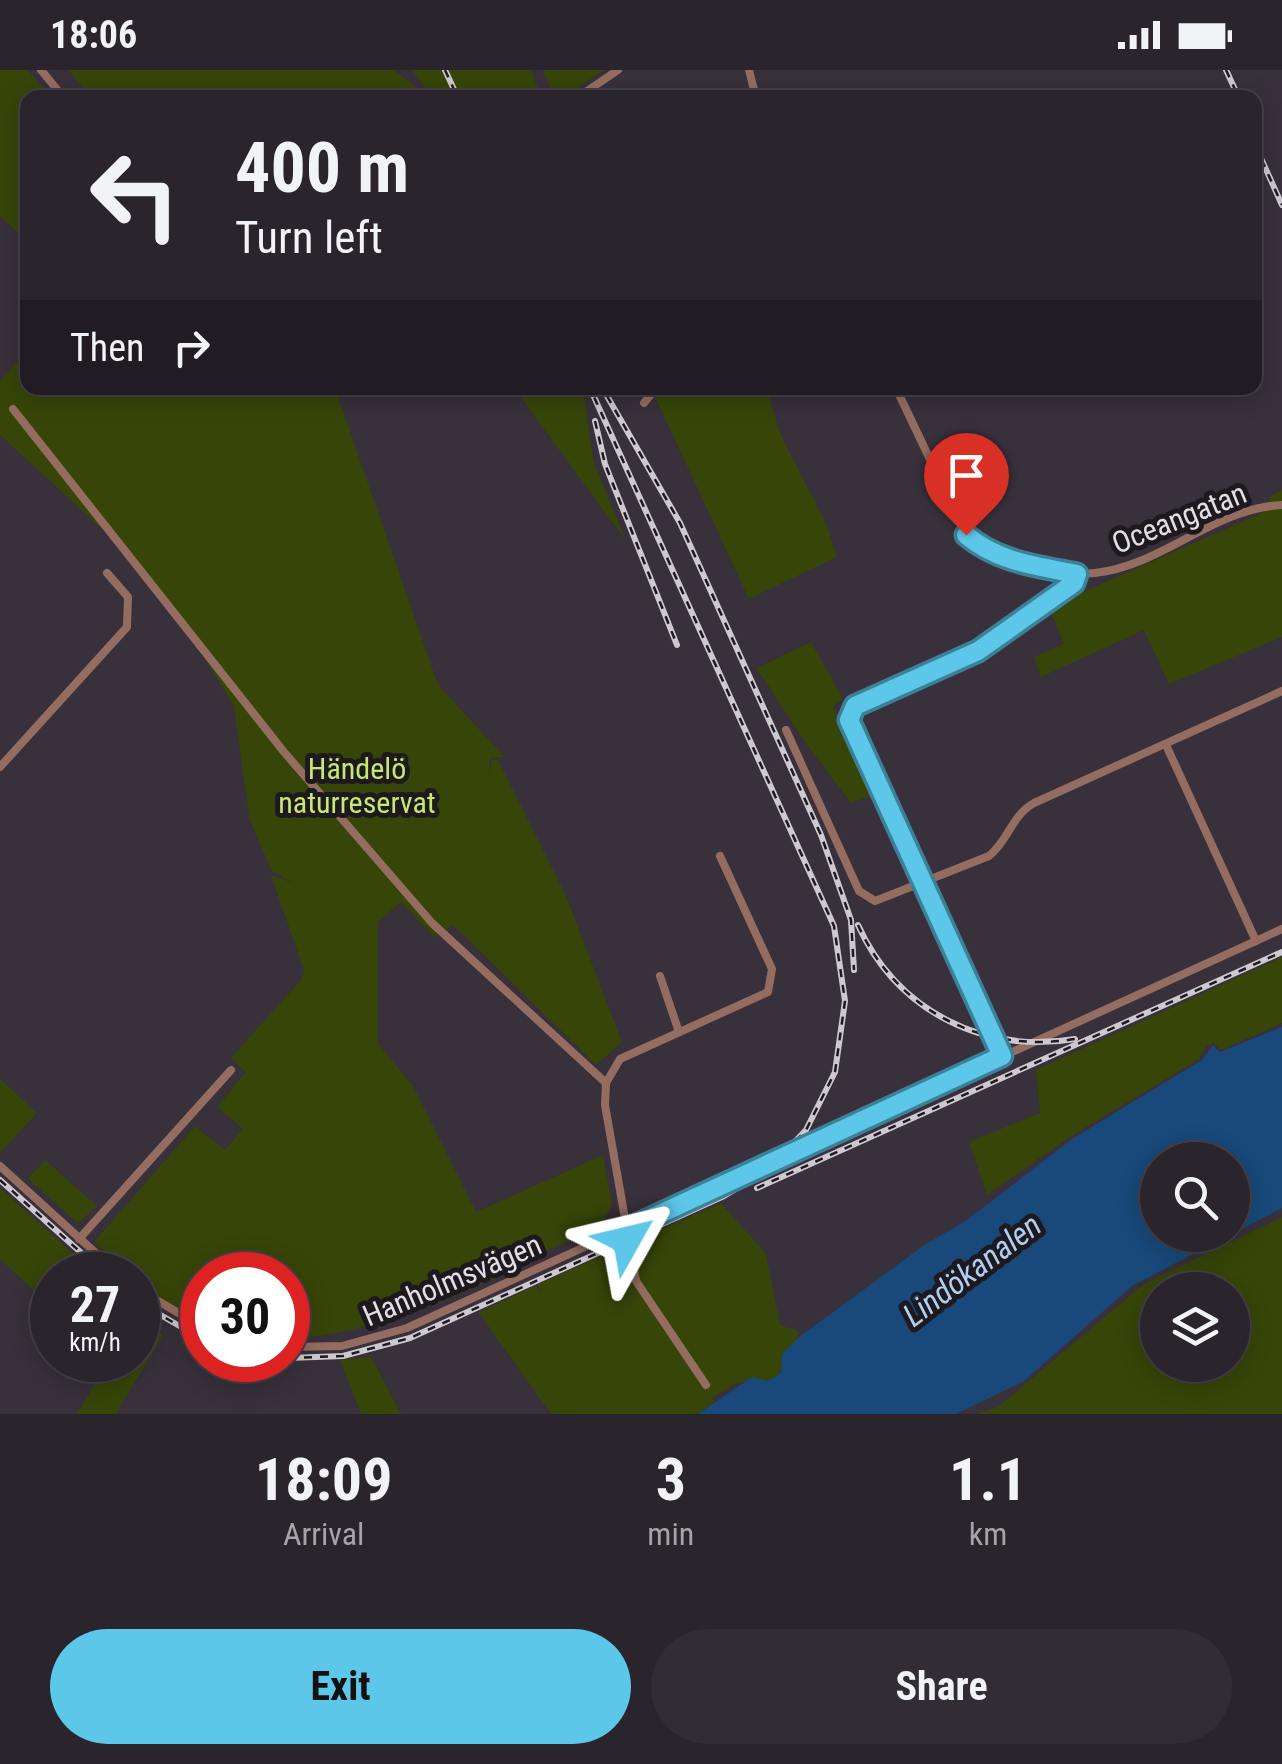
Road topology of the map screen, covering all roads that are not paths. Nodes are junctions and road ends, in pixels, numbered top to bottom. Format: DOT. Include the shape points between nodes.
graph roads {
  1 [pos="42,70"];
  2 [pos="618,70"];
  3 [pos="58,90"];
  4 [pos="589,90"];
  5 [pos="650,395"];
  6 [pos="899,395"];
  7 [pos="644,403"];
  8 [pos="13,408"];
  9 [pos="1282,505"];
  10 [pos="107,573"];
  11 [pos="1077,574"];
  12 [pos="1282,691"];
  13 [pos="786,730"];
  14 [pos="1166,745"];
  15 [pos="0,767"];
  16 [pos="720,856"];
  17 [pos="923,884"];
  18 [pos="1282,930"];
  19 [pos="1256,942"];
  20 [pos="660,976"];
  21 [pos="679,1032"];
  22 [pos="1002,1056"];
  23 [pos="230,1070"];
  24 [pos="606,1083"];
  25 [pos="0,1166"];
  26 [pos="625,1230"];
  27 [pos="80,1238"];
  28 [pos="95,1252"];
  29 [pos="310,1347"];
  30 [pos="706,1385"];
  1 -- 3 [label="street"];
  2 -- 4 [label="street"];
  5 -- 7 [label="street"];
  6 -- 11 [label="street, Oceangatan" via="966,535 1004,559"];
  8 -- 24 [label="street" via="284,752 432,924"];
  9 -- 11 [label="street, Oceangatan" via="1244,511 1113,570"];
  10 -- 15 [label="street" via="128,597 127,626"];
  11 -- 17 [label="street" via="1062,593 978,651 848,712"];
  12 -- 14 [label="street"];
  13 -- 17 [label="street" via="859,891 875,901"];
  14 -- 17 [label="street" via="1022,810 989,856"];
  14 -- 19 [label="street"];
  16 -- 21 [label="street" via="773,984"];
  17 -- 22 [label="street"];
  18 -- 19 [label="street, Hanholmsvägen"];
  19 -- 22 [label="street, Hanholmsvägen"];
  20 -- 21 [label="street"];
  21 -- 24 [label="street" via="620,1059"];
  22 -- 26 [label="street, Hanholmsvägen"];
  23 -- 27 [label="street"];
  24 -- 26 [label="street"];
  25 -- 27 [label="street"];
  26 -- 29 [label="street, Hanholmsvägen" via="392,1334"];
  26 -- 30 [label="street" via="636,1281"];
  27 -- 28 [label="street"];
}
